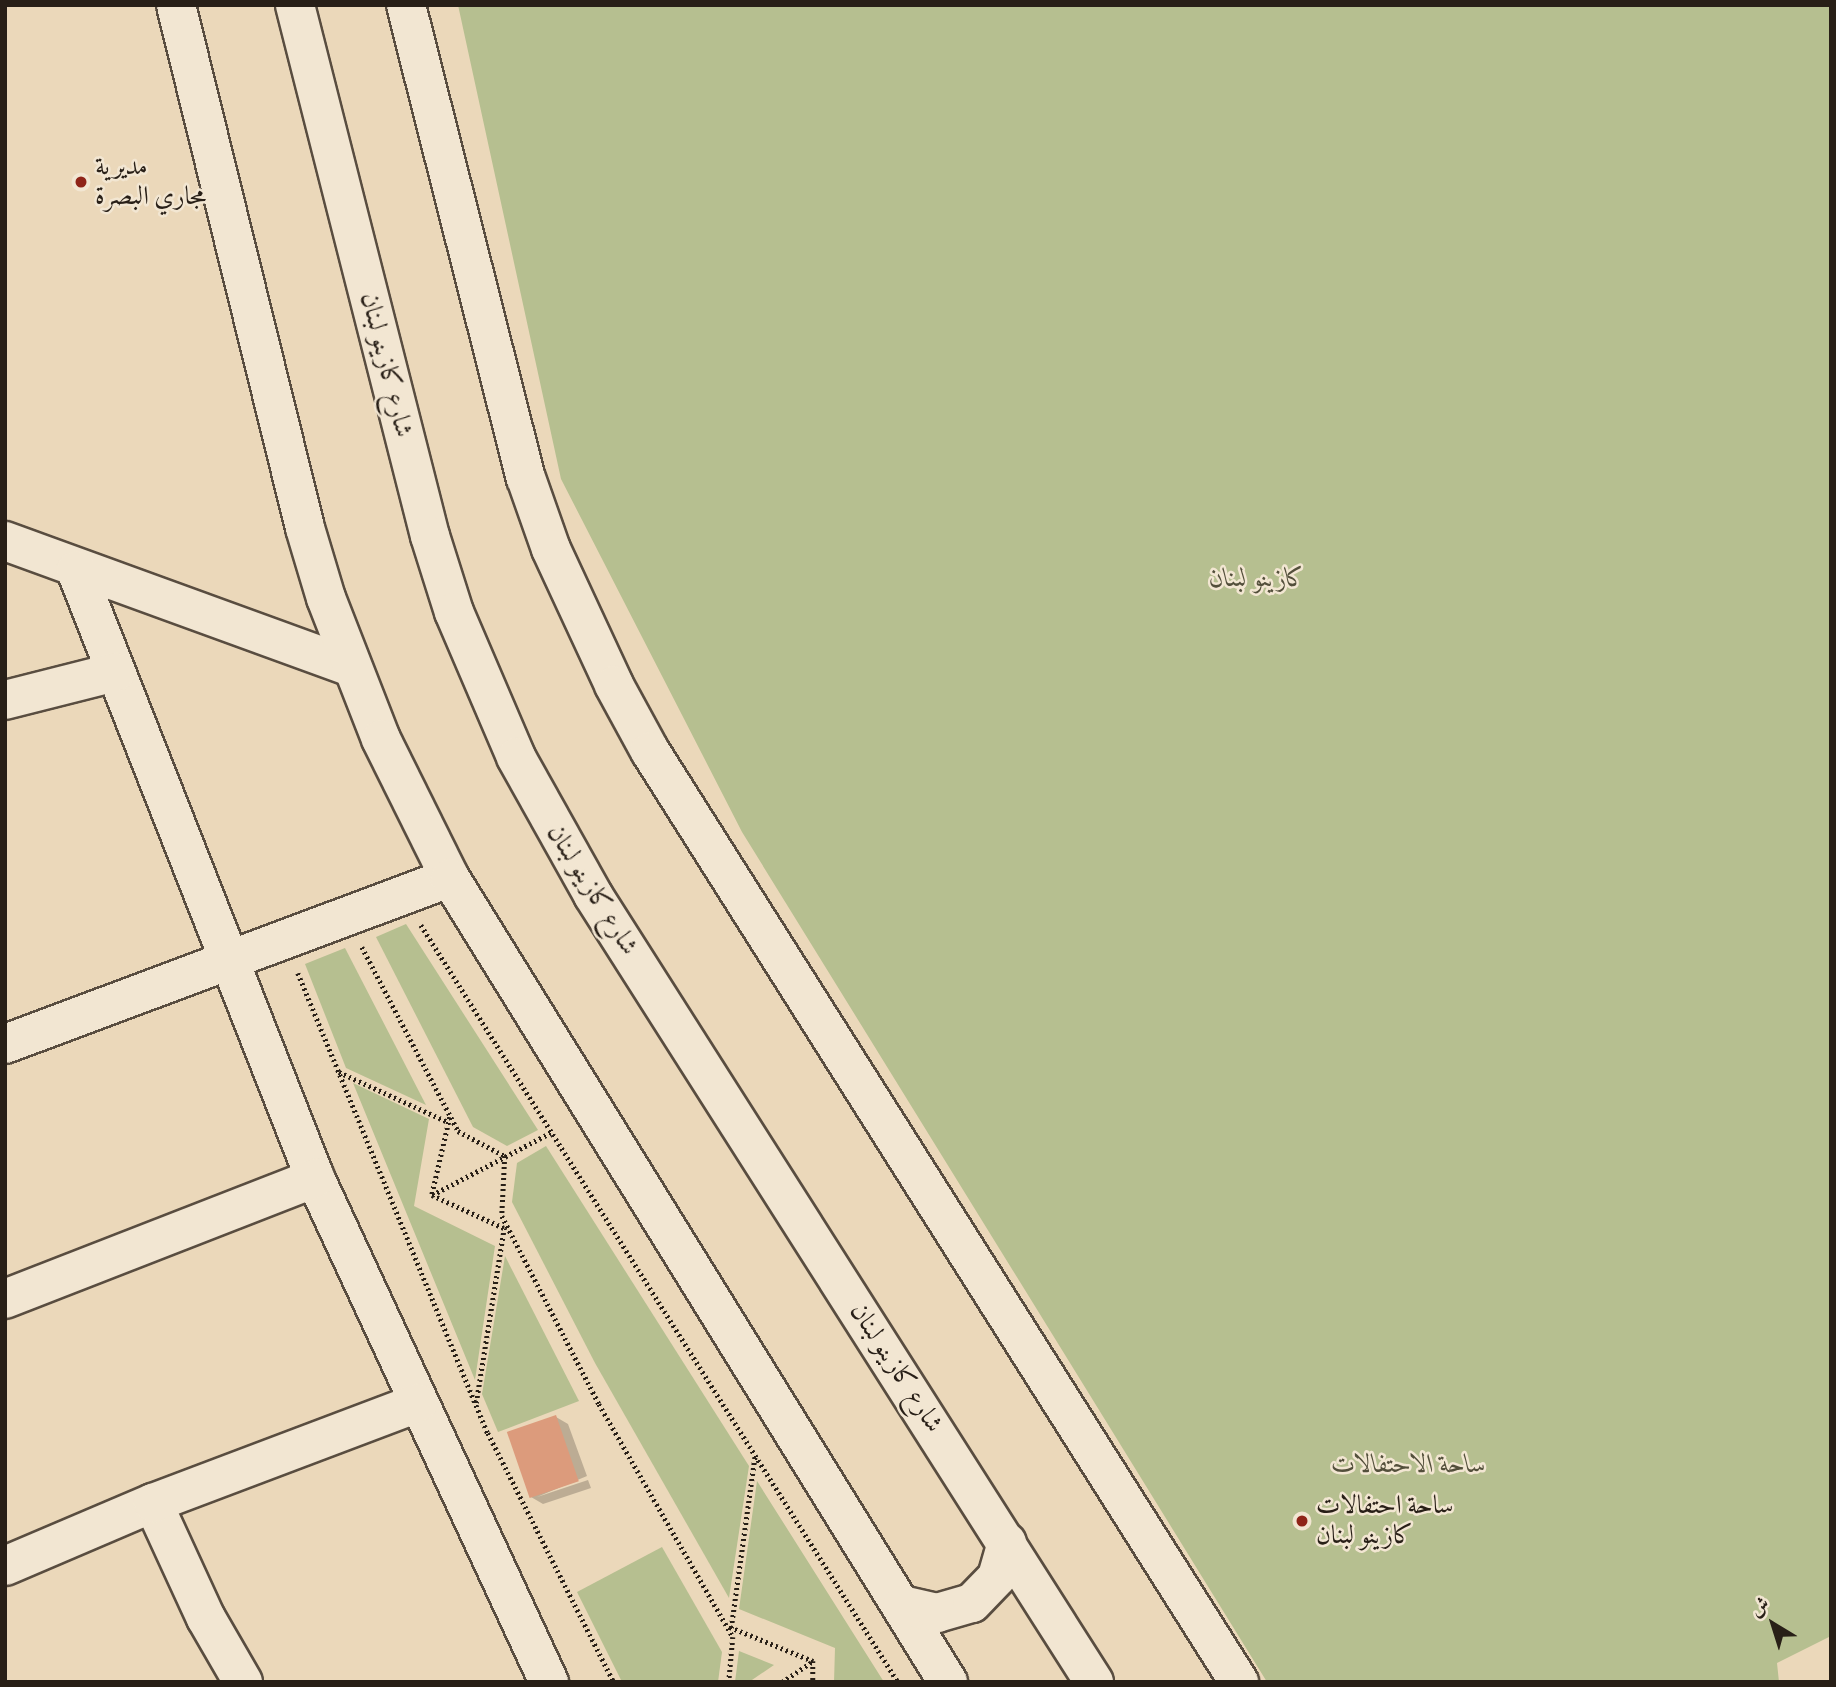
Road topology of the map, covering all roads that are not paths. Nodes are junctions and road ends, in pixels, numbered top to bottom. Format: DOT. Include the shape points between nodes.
graph roads {
  1 [pos="176,5"];
  2 [pos="295,5"];
  3 [pos="406,5"];
  4 [pos="5,541"];
  5 [pos="76,570"];
  6 [pos="351,667"];
  7 [pos="117,672"];
  8 [pos="5,700"];
  9 [pos="450,878"];
  10 [pos="229,958"];
  11 [pos="5,1044"];
  12 [pos="315,1178"];
  13 [pos="5,1298"];
  14 [pos="418,1403"];
  15 [pos="153,1503"];
  16 [pos="1007,1542"];
  17 [pos="5,1566"];
  18 [pos="902,1605"];
  19 [pos="243,1682"];
  20 [pos="549,1682"];
  21 [pos="948,1682"];
  22 [pos="1094,1682"];
  23 [pos="1239,1682"];
  1 -- 6 [label="street" via="304,528"];
  2 -- 16 [label="street, شارع كازينو لبنان" via="430,536 454,612 516,757 593,895"];
  3 -- 23 [label="street" via="522,466 551,549 603,663 650,751"];
  4 -- 5 [label="street"];
  5 -- 6 [label="street"];
  5 -- 7 [label="street"];
  6 -- 9 [label="street"];
  7 -- 8 [label="street"];
  7 -- 10 [label="street"];
  9 -- 10 [label="street"];
  9 -- 18 [label="street"];
  10 -- 11 [label="street"];
  10 -- 12 [label="street"];
  12 -- 13 [label="street"];
  12 -- 14 [label="street"];
  14 -- 15 [label="street"];
  14 -- 20 [label="street"];
  15 -- 17 [label="street"];
  15 -- 19 [label="street" via="206,1618"];
  16 -- 18 [label="street" via="997,1577 972,1603 937,1613"];
  16 -- 22 [label="street, شارع كازينو لبنان"];
  18 -- 21 [label="street"];
}
